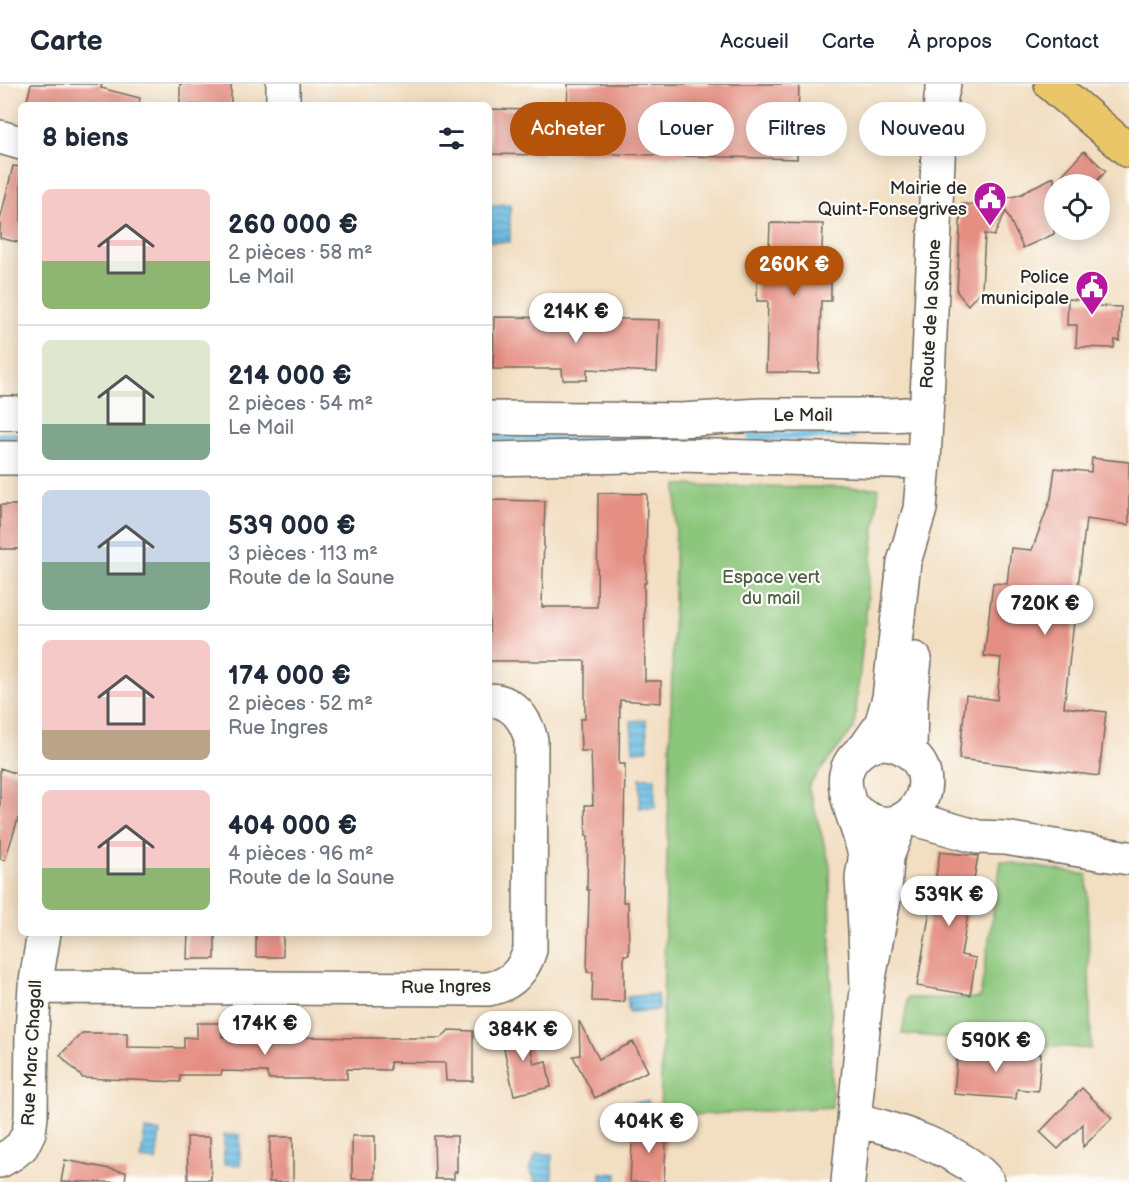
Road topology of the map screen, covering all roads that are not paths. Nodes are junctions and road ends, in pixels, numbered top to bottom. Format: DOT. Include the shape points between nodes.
graph roads {
  1 [pos="283,84"];
  2 [pos="944,84"];
  3 [pos="1051,84"];
  4 [pos="283,102"];
  5 [pos="0,137"];
  6 [pos="18,142"];
  7 [pos="1129,151"];
  8 [pos="0,413"];
  9 [pos="18,413"];
  10 [pos="925,413"];
  11 [pos="492,418"];
  12 [pos="681,420"];
  13 [pos="680,455"];
  14 [pos="0,458"];
  15 [pos="18,458"];
  16 [pos="492,459"];
  17 [pos="924,462"];
  18 [pos="920,509"];
  19 [pos="492,701"];
  20 [pos="865,748"];
  21 [pos="917,766"];
  22 [pos="851,806"];
  23 [pos="904,819"];
  24 [pos="1005,838"];
  25 [pos="1129,858"];
  26 [pos="44,936"];
  27 [pos="35,987"];
  28 [pos="867,989"];
  29 [pos="855,1121"];
  30 [pos="0,1161"];
  31 [pos="848,1182"];
  32 [pos="988,1182"];
  1 -- 4 [label="street"];
  2 -- 10 [label="street, Route de la Saune"];
  3 -- 7 [label="main road"];
  5 -- 6 [label="street"];
  8 -- 9 [label="street"];
  10 -- 12 [label="street, Le Mail"];
  10 -- 17 [label="street, Route de la Saune"];
  11 -- 12 [label="street, Le Mail"];
  12 -- 13 [label="street"];
  13 -- 16 [label="street"];
  13 -- 17 [label="street"];
  14 -- 15 [label="street"];
  17 -- 18 [label="street, Route de la Saune"];
  18 -- 20 [label="street, Route de la Saune" via="904,562 889,698 881,725"];
  18 -- 21 [label="street, Route de la Saune" via="925,565 911,697"];
  19 -- 27 [label="street, Rue Ingres" via="515,710 531,740 530,950 521,970 506,983 488,988"];
  20 -- 21 [label="street" via="888,743 900,746"];
  20 -- 22 [label="street, Route de la Saune" via="845,774 844,785"];
  21 -- 23 [label="street, Route de la Saune" via="921,801"];
  21 -- 24 [label="street" via="936,795 959,814"];
  22 -- 23 [label="street" via="873,822 888,824"];
  22 -- 28 [label="street, Route de la Saune" via="866,856 862,876"];
  23 -- 24 [label="street" via="978,837"];
  23 -- 28 [label="street, Route de la Saune" via="886,857 885,894"];
  24 -- 25 [label="street"];
  26 -- 27 [label="street, Rue Marc Chagall"];
  27 -- 30 [label="street, Rue Marc Chagall" via="29,1132 22,1146"];
  28 -- 29 [label="street, Route de la Saune"];
  29 -- 31 [label="street, Route de la Saune"];
  29 -- 32 [label="street" via="914,1137 952,1155"];
}
